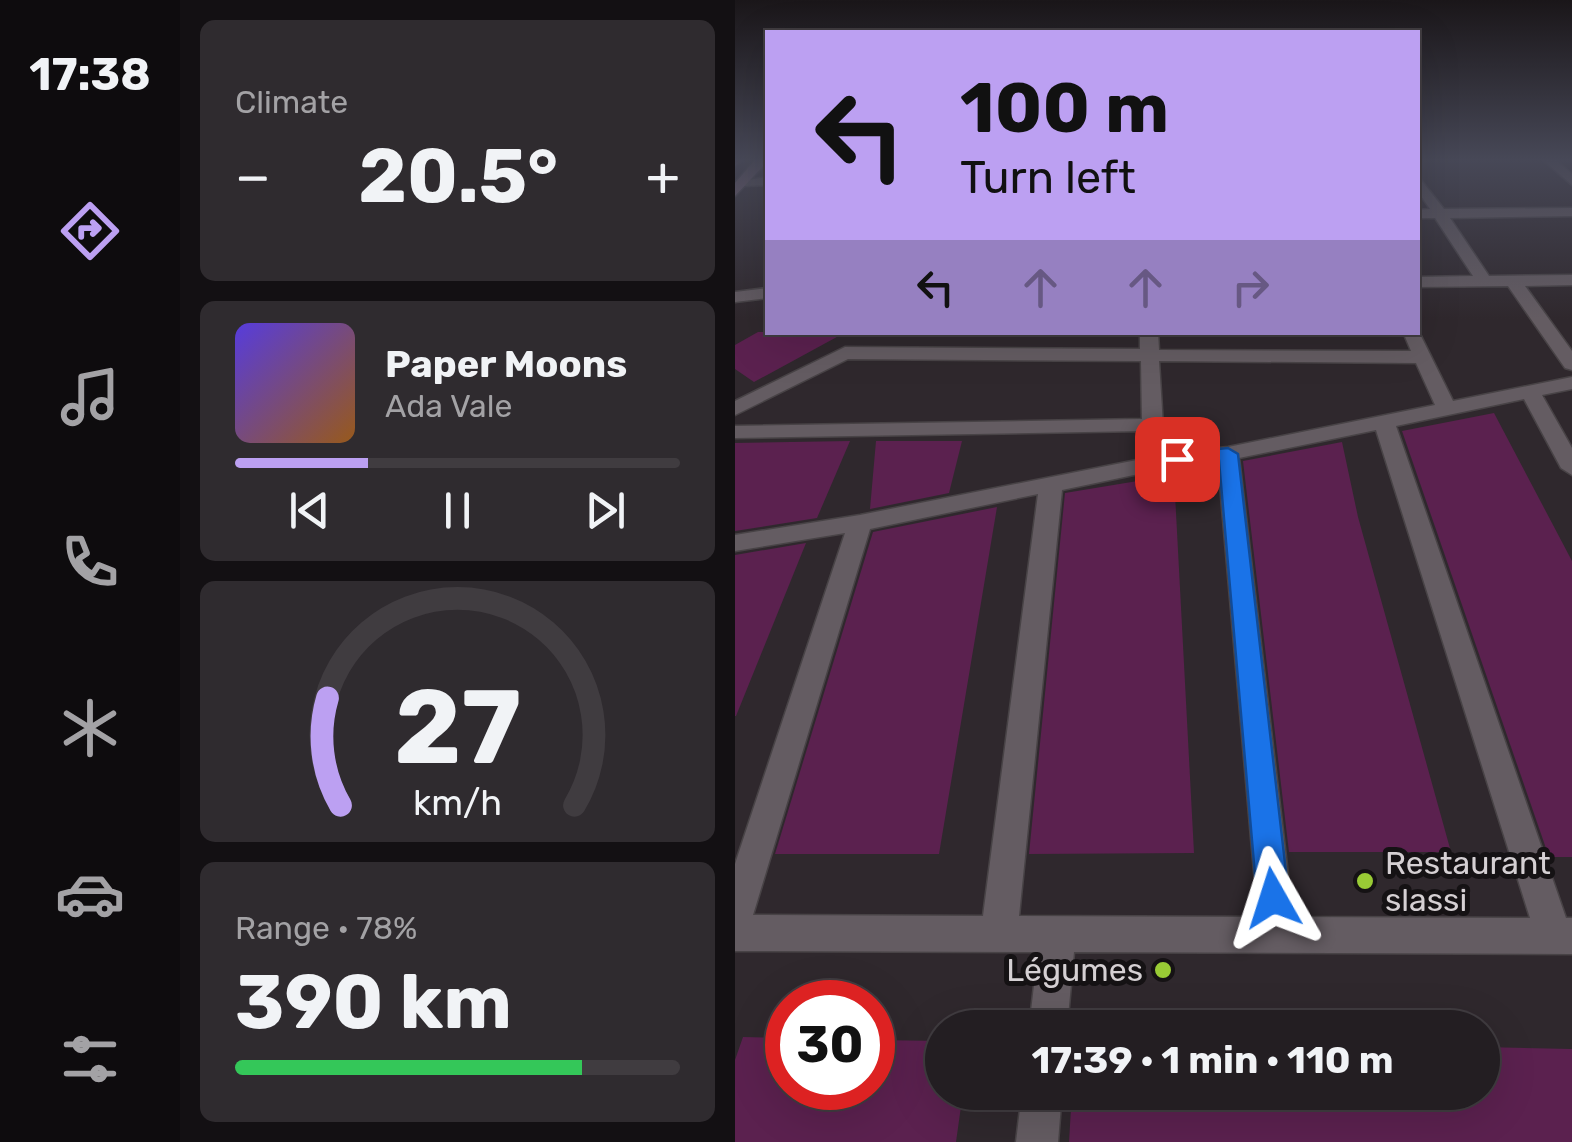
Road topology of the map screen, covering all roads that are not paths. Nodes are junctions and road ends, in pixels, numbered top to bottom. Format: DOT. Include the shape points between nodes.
graph roads {
  1 [pos="1553,212"];
  2 [pos="1420,214"];
  3 [pos="1441,214"];
  4 [pos="1572,280"];
  5 [pos="1484,281"];
  6 [pos="1513,281"];
  7 [pos="1420,282"];
  8 [pos="765,293"];
  9 [pos="739,294"];
  10 [pos="1149,335"];
  11 [pos="1413,335"];
  12 [pos="1150,356"];
  13 [pos="1423,357"];
  14 [pos="1572,364"];
  15 [pos="1572,383"];
  16 [pos="1531,393"];
  17 [pos="737,406"];
  18 [pos="1447,408"];
  19 [pos="1383,422"];
  20 [pos="1155,425"];
  21 [pos="735,432"];
  22 [pos="1228,454"];
  23 [pos="1150,464"];
  24 [pos="1572,468"];
  25 [pos="1051,484"];
  26 [pos="860,523"];
  27 [pos="735,542"];
  28 [pos="735,917"];
  29 [pos="735,932"];
  30 [pos="999,934"];
  31 [pos="1058,934"];
  32 [pos="1277,935"];
  33 [pos="1563,936"];
  34 [pos="1051,1010"];
  35 [pos="1040,1110"];
  36 [pos="1037,1142"];
  1 -- 3 [label="street"];
  2 -- 3 [label="street"];
  3 -- 5 [label="street"];
  4 -- 6 [label="street"];
  5 -- 6 [label="street"];
  5 -- 7 [label="street"];
  6 -- 14 [label="street"];
  8 -- 9 [label="street"];
  10 -- 12 [label="street"];
  11 -- 13 [label="street"];
  12 -- 13 [label="street"];
  12 -- 17 [label="street" via="845,353"];
  12 -- 20 [label="street"];
  13 -- 18 [label="street"];
  15 -- 16 [label="street"];
  16 -- 18 [label="street"];
  16 -- 24 [label="street"];
  18 -- 19 [label="street"];
  19 -- 22 [label="street"];
  19 -- 33 [label="street"];
  20 -- 21 [label="street"];
  20 -- 23 [label="street"];
  22 -- 23 [label="street"];
  22 -- 32 [label="street"];
  23 -- 25 [label="street"];
  25 -- 26 [label="street"];
  25 -- 30 [label="street"];
  26 -- 27 [label="street"];
  26 -- 28 [label="street"];
  29 -- 30 [label="street"];
  30 -- 31 [label="street"];
  31 -- 32 [label="street"];
  31 -- 34 [label="street"];
  32 -- 33 [label="street"];
  35 -- 36 [label="street"];
}
